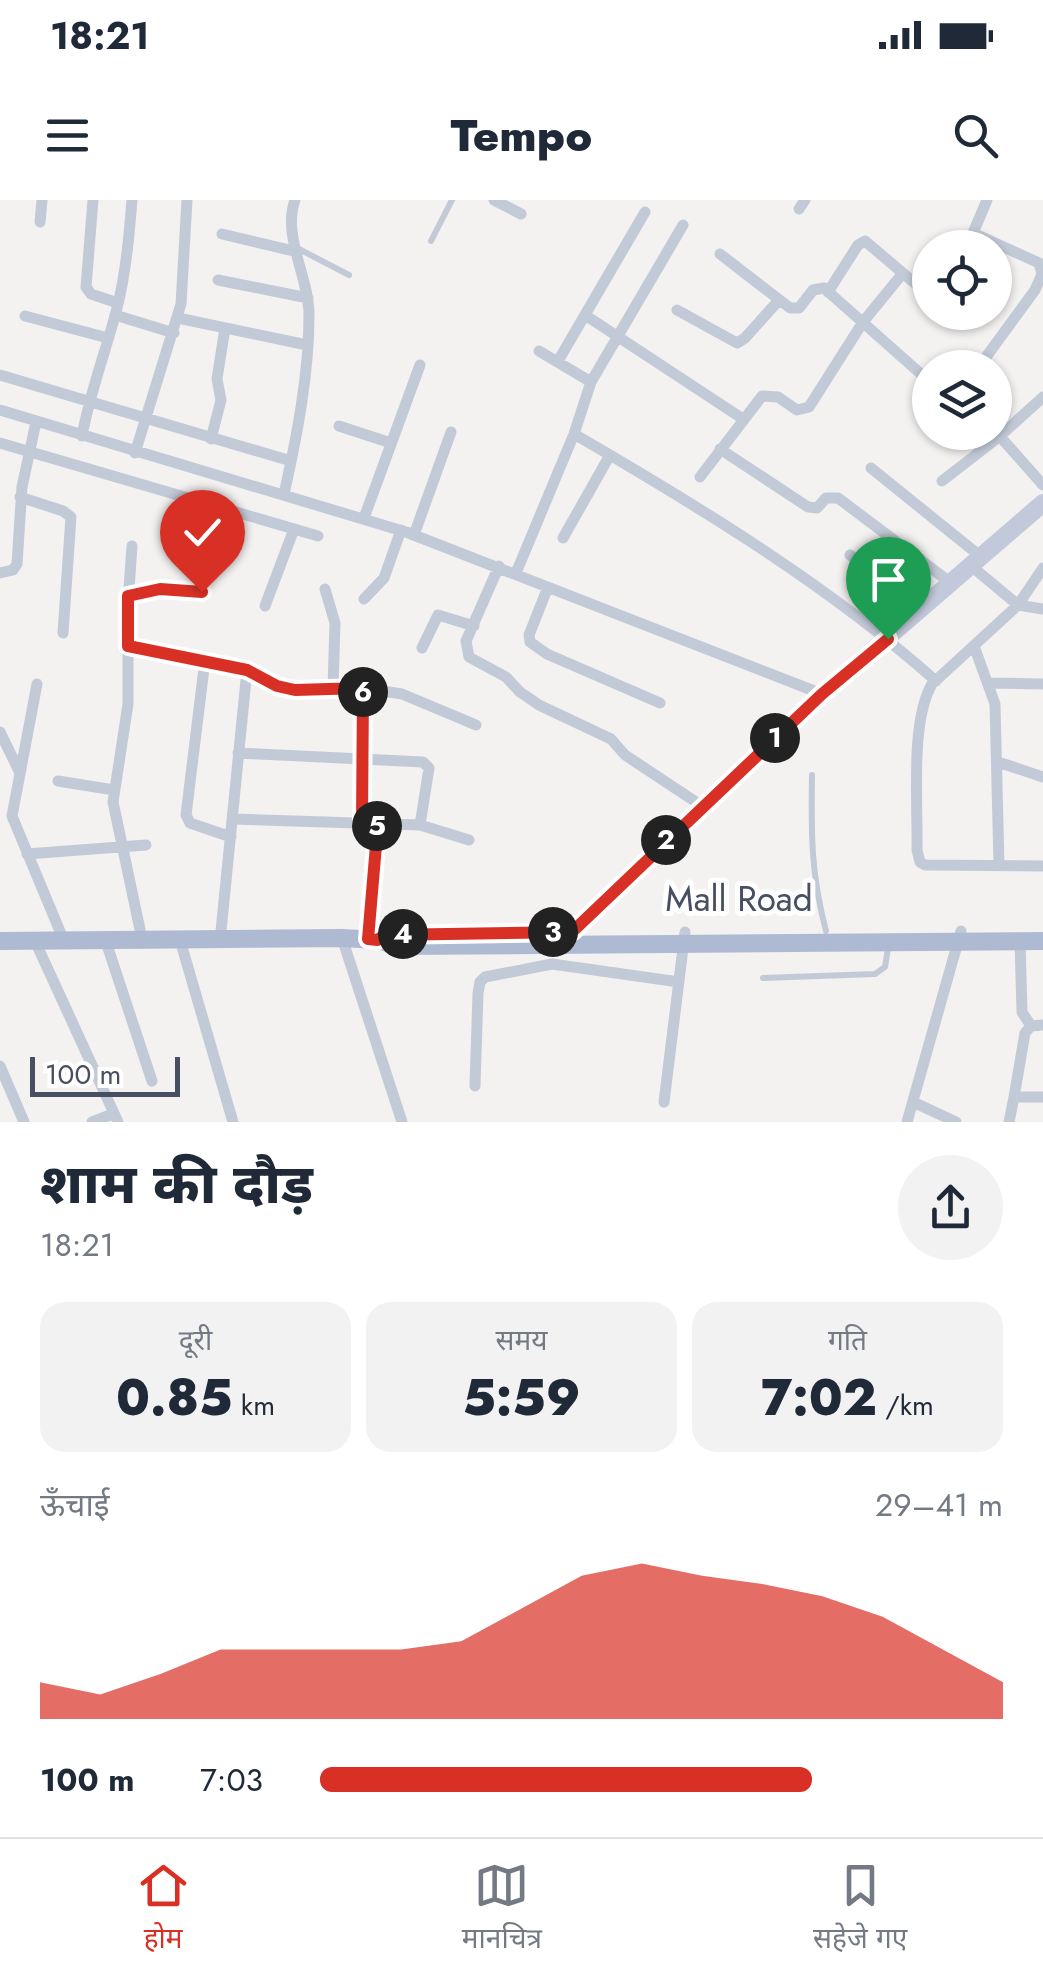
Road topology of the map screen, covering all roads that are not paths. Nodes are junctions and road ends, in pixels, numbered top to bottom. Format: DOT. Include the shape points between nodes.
graph roads {
  1 [pos="42,200"];
  2 [pos="93,200"];
  3 [pos="132,200"];
  4 [pos="186,200"];
  5 [pos="296,200"];
  6 [pos="452,200"];
  7 [pos="494,200"];
  8 [pos="987,200"];
  9 [pos="645,212"];
  10 [pos="521,214"];
  11 [pos="40,222"];
  12 [pos="683,225"];
  13 [pos="222,234"];
  14 [pos="431,241"];
  15 [pos="297,250"];
  16 [pos="720,254"];
  17 [pos="903,272"];
  18 [pos="349,276"];
  19 [pos="218,280"];
  20 [pos="912,280"];
  21 [pos="828,292"];
  22 [pos="308,298"];
  23 [pos="779,300"];
  24 [pos="116,309"];
  25 [pos="677,310"];
  26 [pos="585,315"];
  27 [pos="26,316"];
  28 [pos="178,318"];
  29 [pos="863,322"];
  30 [pos="225,328"];
  31 [pos="174,333"];
  32 [pos="618,336"];
  33 [pos="108,338"];
  34 [pos="307,345"];
  35 [pos="991,350"];
  36 [pos="539,351"];
  37 [pos="558,362"];
  38 [pos="420,365"];
  39 [pos="912,366"];
  40 [pos="0,376"];
  41 [pos="591,382"];
  42 [pos="1043,397"];
  43 [pos="88,402"];
  44 [pos="0,410"];
  45 [pos="743,419"];
  46 [pos="144,420"];
  47 [pos="36,422"];
  48 [pos="1012,422"];
  49 [pos="339,426"];
  50 [pos="452,432"];
  51 [pos="574,434"];
  52 [pos="82,436"];
  53 [pos="212,438"];
  54 [pos="0,443"];
  55 [pos="391,444"];
  56 [pos="720,449"];
  57 [pos="979,450"];
  58 [pos="1012,450"];
  59 [pos="30,453"];
  60 [pos="136,453"];
  61 [pos="610,455"];
  62 [pos="292,461"];
  63 [pos="871,468"];
  64 [pos="700,476"];
  65 [pos="942,481"];
  66 [pos="1043,485"];
  67 [pos="284,494"];
  68 [pos="20,498"];
  69 [pos="1043,503"];
  70 [pos="364,518"];
  71 [pos="294,529"];
  72 [pos="408,532"];
  73 [pos="318,536"];
  74 [pos="562,538"];
  75 [pos="132,546"];
  76 [pos="850,555"];
  77 [pos="976,560"];
  78 [pos="499,566"];
  79 [pos="1043,568"];
  80 [pos="516,573"];
  81 [pos="0,574"];
  82 [pos="951,584"];
  83 [pos="548,587"];
  84 [pos="325,589"];
  85 [pos="202,592"];
  86 [pos="128,596"];
  87 [pos="364,599"];
  88 [pos="1018,605"];
  89 [pos="265,606"];
  90 [pos="924,608"];
  91 [pos="1043,609"];
  92 [pos="474,626"];
  93 [pos="62,633"];
  94 [pos="888,639"];
  95 [pos="128,646"];
  96 [pos="974,646"];
  97 [pos="422,648"];
  98 [pos="205,660"];
  99 [pos="247,670"];
  100 [pos="936,681"];
  101 [pos="37,684"];
  102 [pos="988,684"];
  103 [pos="1043,684"];
  104 [pos="333,688"];
  105 [pos="363,688"];
  106 [pos="822,694"];
  107 [pos="660,703"];
  108 [pos="476,725"];
  109 [pos="0,732"];
  110 [pos="238,753"];
  111 [pos="365,758"];
  112 [pos="998,762"];
  113 [pos="19,772"];
  114 [pos="812,775"];
  115 [pos="1043,778"];
  116 [pos="58,781"];
  117 [pos="114,790"];
  118 [pos="702,806"];
  119 [pos="234,820"];
  120 [pos="362,822"];
  121 [pos="378,822"];
  122 [pos="420,825"];
  123 [pos="231,837"];
  124 [pos="469,840"];
  125 [pos="122,846"];
  126 [pos="146,846"];
  127 [pos="28,854"];
  128 [pos="999,865"];
  129 [pos="1043,866"];
  130 [pos="826,931"];
  131 [pos="1043,931"];
  132 [pos="960,936"];
  133 [pos="558,937"];
  134 [pos="684,937"];
  135 [pos="342,938"];
  136 [pos="142,939"];
  137 [pos="373,939"];
  138 [pos="180,940"];
  139 [pos="220,940"];
  140 [pos="0,941"];
  141 [pos="36,941"];
  142 [pos="64,941"];
  143 [pos="889,941"];
  144 [pos="1020,941"];
  145 [pos="1043,941"];
  146 [pos="106,942"];
  147 [pos="552,964"];
  148 [pos="763,978"];
  149 [pos="679,982"];
  150 [pos="1037,1025"];
  151 [pos="0,1066"];
  152 [pos="152,1081"];
  153 [pos="475,1086"];
  154 [pos="1014,1097"];
  155 [pos="1043,1098"];
  156 [pos="664,1102"];
  157 [pos="912,1102"];
  158 [pos="115,1118"];
  159 [pos="24,1122"];
  160 [pos="92,1122"];
  161 [pos="233,1122"];
  162 [pos="402,1122"];
  163 [pos="907,1122"];
  164 [pos="956,1122"];
  165 [pos="1009,1122"];
  1 -- 11 [label="street"];
  2 -- 24 [label="street" via="86,287"];
  3 -- 24 [label="street"];
  4 -- 28 [label="street"];
  5 -- 15 [label="street" via="290,216"];
  6 -- 14 [label="lane"];
  7 -- 10 [label="street"];
  8 -- 35 [label="street" via="973,233 1039,263 1042,274"];
  9 -- 26 [label="street"];
  12 -- 32 [label="street"];
  13 -- 15 [label="street"];
  15 -- 18 [label="lane"];
  15 -- 22 [label="street"];
  16 -- 23 [label="street"];
  17 -- 20 [label="street"];
  17 -- 21 [label="street" via="860,242"];
  17 -- 29 [label="street"];
  19 -- 22 [label="street"];
  21 -- 23 [label="street" via="817,288 796,309"];
  21 -- 29 [label="street"];
  22 -- 34 [label="street"];
  23 -- 25 [label="street" via="738,343"];
  24 -- 31 [label="street"];
  24 -- 33 [label="street"];
  26 -- 32 [label="street"];
  26 -- 37 [label="street"];
  27 -- 33 [label="street"];
  28 -- 30 [label="street"];
  28 -- 31 [label="street"];
  29 -- 39 [label="street"];
  29 -- 45 [label="street" via="806,409 767,394"];
  30 -- 34 [label="street"];
  30 -- 53 [label="street"];
  31 -- 46 [label="street"];
  32 -- 41 [label="street"];
  32 -- 45 [label="street"];
  33 -- 43 [label="street"];
  34 -- 62 [label="street"];
  36 -- 37 [label="street"];
  37 -- 41 [label="street"];
  38 -- 55 [label="street"];
  40 -- 43 [label="street"];
  41 -- 51 [label="street"];
  42 -- 48 [label="street"];
  43 -- 46 [label="street"];
  43 -- 52 [label="street"];
  44 -- 47 [label="street"];
  45 -- 56 [label="street"];
  46 -- 53 [label="street"];
  46 -- 60 [label="street"];
  47 -- 52 [label="street"];
  47 -- 59 [label="street"];
  49 -- 55 [label="street"];
  50 -- 72 [label="street"];
  51 -- 61 [label="street"];
  51 -- 80 [label="street"];
  52 -- 60 [label="street"];
  53 -- 62 [label="street"];
  54 -- 59 [label="street"];
  55 -- 70 [label="street"];
  56 -- 64 [label="street"];
  56 -- 82 [label="street" via="808,507 838,498"];
  57 -- 65 [label="street"];
  58 -- 66 [label="street"];
  59 -- 68 [label="street"];
  59 -- 71 [label="street"];
  60 -- 67 [label="street"];
  61 -- 74 [label="street"];
  61 -- 94 [label="street"];
  62 -- 67 [label="street"];
  63 -- 77 [label="street"];
  67 -- 70 [label="street"];
  68 -- 81 [label="street" via="16,564"];
  68 -- 93 [label="street" via="71,517"];
  69 -- 77 [label="main road"];
  70 -- 72 [label="street"];
  71 -- 73 [label="street"];
  71 -- 89 [label="street"];
  72 -- 78 [label="street"];
  72 -- 87 [label="street" via="384,578"];
  75 -- 86 [label="street"];
  76 -- 90 [label="street"];
  77 -- 82 [label="main road"];
  77 -- 88 [label="street"];
  78 -- 80 [label="street"];
  78 -- 92 [label="street"];
  79 -- 88 [label="street"];
  80 -- 83 [label="street"];
  82 -- 90 [label="main road"];
  83 -- 106 [label="street"];
  83 -- 107 [label="street" via="530,642"];
  84 -- 104 [label="street" via="335,623"];
  85 -- 86 [label="street" via="160,589"];
  86 -- 95 [label="street"];
  88 -- 91 [label="street"];
  88 -- 96 [label="street"];
  90 -- 94 [label="main road"];
  92 -- 97 [label="street" via="438,615"];
  92 -- 118 [label="street" via="466,646 474,661 539,705 612,740"];
  94 -- 100 [label="street"];
  94 -- 106 [label="main road"];
  95 -- 98 [label="street"];
  95 -- 117 [label="street" via="128,704"];
  96 -- 100 [label="street"];
  96 -- 102 [label="street"];
  98 -- 99 [label="street"];
  98 -- 123 [label="street" via="186,815"];
  99 -- 104 [label="street" via="295,690"];
  99 -- 110 [label="street"];
  100 -- 128 [label="street" via="918,718 918,858 934,866"];
  101 -- 113 [label="street"];
  102 -- 103 [label="street"];
  102 -- 112 [label="street"];
  104 -- 105 [label="street"];
  105 -- 108 [label="street" via="402,694"];
  105 -- 111 [label="street"];
  106 -- 118 [label="main road"];
  109 -- 113 [label="street"];
  110 -- 111 [label="street"];
  110 -- 119 [label="street"];
  111 -- 120 [label="street"];
  111 -- 122 [label="street" via="428,766"];
  112 -- 115 [label="street"];
  112 -- 128 [label="street"];
  113 -- 127 [label="street" via="12,816"];
  114 -- 130 [label="lane" via="810,854"];
  116 -- 117 [label="street"];
  117 -- 125 [label="street"];
  118 -- 133 [label="main road"];
  119 -- 120 [label="street"];
  119 -- 123 [label="street"];
  120 -- 121 [label="street"];
  121 -- 122 [label="street"];
  121 -- 137 [label="street"];
  122 -- 124 [label="street"];
  123 -- 139 [label="street"];
  125 -- 126 [label="street"];
  125 -- 127 [label="street"];
  125 -- 136 [label="street"];
  127 -- 142 [label="street"];
  128 -- 129 [label="street"];
  130 -- 132 [label="main road, Mall Road"];
  130 -- 134 [label="main road, Mall Road"];
  131 -- 132 [label="main road, Mall Road"];
  132 -- 143 [label="main road, Mall Road"];
  132 -- 144 [label="main road, Mall Road"];
  132 -- 157 [label="street"];
  133 -- 134 [label="main road, Mall Road"];
  133 -- 137 [label="main road, Mall Road"];
  133 -- 147 [label="street"];
  134 -- 143 [label="main road, Mall Road"];
  134 -- 149 [label="street"];
  135 -- 137 [label="main road, Mall Road"];
  135 -- 139 [label="main road, Mall Road"];
  135 -- 162 [label="street"];
  136 -- 138 [label="main road, Mall Road"];
  136 -- 146 [label="main road, Mall Road"];
  138 -- 139 [label="main road, Mall Road"];
  138 -- 161 [label="street"];
  140 -- 141 [label="main road, Mall Road"];
  141 -- 142 [label="main road, Mall Road"];
  141 -- 158 [label="street"];
  142 -- 146 [label="main road, Mall Road"];
  143 -- 148 [label="lane" via="885,967 875,974"];
  144 -- 145 [label="main road, Mall Road"];
  144 -- 150 [label="street" via="1022,1012"];
  146 -- 152 [label="street"];
  147 -- 149 [label="street"];
  147 -- 153 [label="street" via="494,973 480,982"];
  149 -- 156 [label="street"];
  150 -- 154 [label="street" via="1020,1044"];
  151 -- 159 [label="street"];
  154 -- 155 [label="street"];
  154 -- 165 [label="street"];
  157 -- 163 [label="street"];
  157 -- 164 [label="street"];
  158 -- 160 [label="street"];
}
